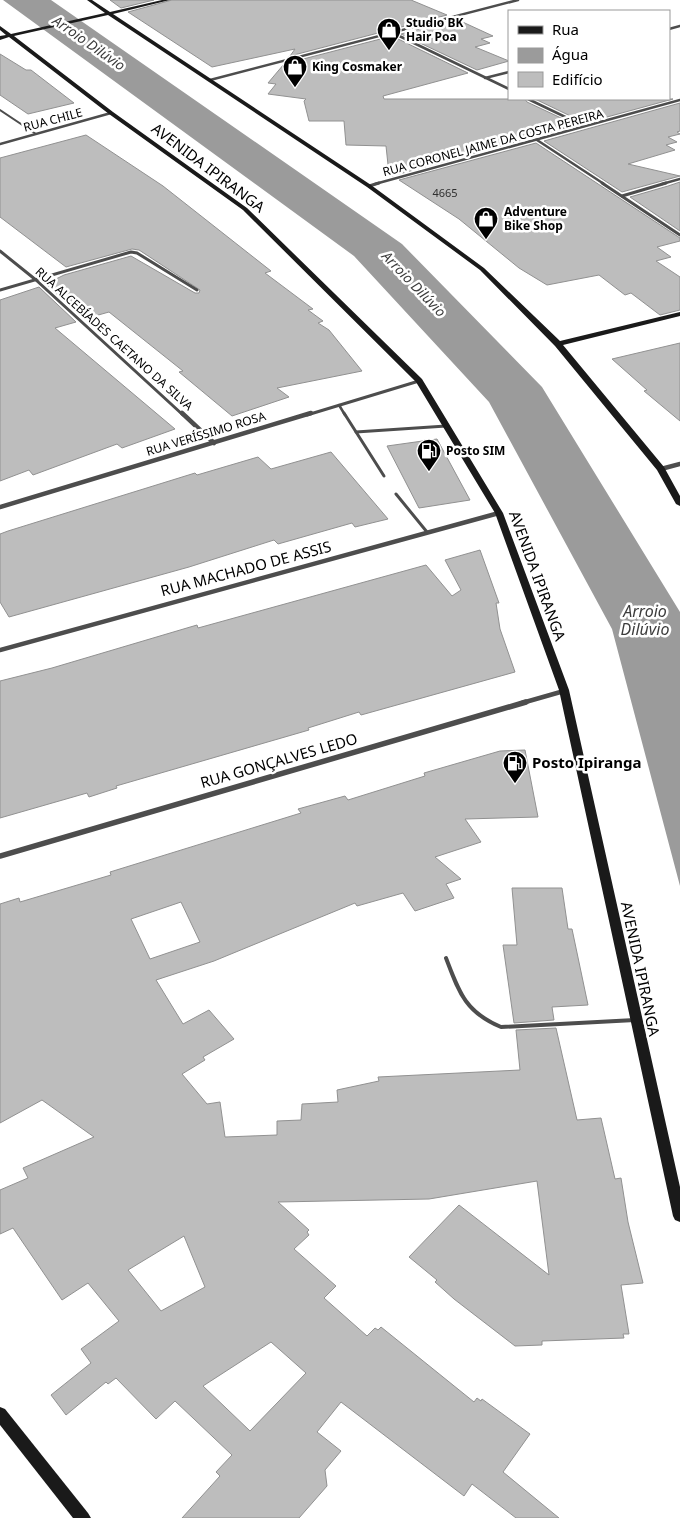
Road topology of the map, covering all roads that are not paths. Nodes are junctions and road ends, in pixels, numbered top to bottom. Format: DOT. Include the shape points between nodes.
graph roads {
  1 [pos="89,0"];
  2 [pos="168,0"];
  3 [pos="518,0"];
  4 [pos="512,1"];
  5 [pos="110,14"];
  6 [pos="0,28"];
  7 [pos="391,32"];
  8 [pos="10,36"];
  9 [pos="0,38"];
  10 [pos="508,72"];
  11 [pos="485,78"];
  12 [pos="210,80"];
  13 [pos="508,89"];
  14 [pos="530,100"];
  15 [pos="680,100"];
  16 [pos="0,110"];
  17 [pos="111,113"];
  18 [pos="585,126"];
  19 [pos="36,134"];
  20 [pos="537,140"];
  21 [pos="0,144"];
  22 [pos="680,179"];
  23 [pos="369,186"];
  24 [pos="622,196"];
  25 [pos="680,235"];
  26 [pos="0,251"];
  27 [pos="36,280"];
  28 [pos="0,290"];
  29 [pos="197,290"];
  30 [pos="680,314"];
  31 [pos="558,344"];
  32 [pos="418,381"];
  33 [pos="339,405"];
  34 [pos="446,426"];
  35 [pos="356,432"];
  36 [pos="214,444"];
  37 [pos="680,464"];
  38 [pos="661,469"];
  39 [pos="384,476"];
  40 [pos="396,494"];
  41 [pos="680,504"];
  42 [pos="0,507"];
  43 [pos="499,513"];
  44 [pos="427,532"];
  45 [pos="0,650"];
  46 [pos="564,690"];
  47 [pos="0,856"];
  48 [pos="446,958"];
  49 [pos="637,1020"];
  50 [pos="680,1216"];
  51 [pos="0,1414"];
  52 [pos="83,1518"];
  1 -- 5 [label="main road"];
  2 -- 5 [label="main road"];
  3 -- 4 [label="street"];
  4 -- 7 [label="street"];
  5 -- 8 [label="main road"];
  5 -- 12 [label="main road"];
  6 -- 8 [label="main road, AVENIDA IPIRANGA"];
  7 -- 11 [label="street"];
  7 -- 12 [label="street"];
  8 -- 9 [label="main road"];
  8 -- 17 [label="main road, AVENIDA IPIRANGA"];
  10 -- 11 [label="street"];
  11 -- 13 [label="street"];
  12 -- 23 [label="main road"];
  14 -- 18 [label="street"];
  15 -- 18 [label="street, RUA CORONEL JAIME DA COSTA PEREIRA"];
  16 -- 19 [label="lane"];
  17 -- 19 [label="street, RUA CHILE"];
  17 -- 32 [label="main road, AVENIDA IPIRANGA" via="245,209"];
  18 -- 20 [label="street, RUA CORONEL JAIME DA COSTA PEREIRA"];
  19 -- 21 [label="street, RUA CHILE"];
  20 -- 23 [label="street, RUA CORONEL JAIME DA COSTA PEREIRA"];
  20 -- 24 [label="street"];
  22 -- 24 [label="street"];
  23 -- 31 [label="main road" via="482,269"];
  24 -- 25 [label="street"];
  26 -- 27 [label="street, RUA ALCEBÍADES CAETANO DA SILVA"];
  27 -- 28 [label="street"];
  27 -- 29 [label="street" via="131,252"];
  27 -- 36 [label="street, RUA ALCEBÍADES CAETANO DA SILVA"];
  30 -- 31 [label="main road"];
  31 -- 38 [label="main road"];
  32 -- 33 [label="street, RUA VERÍSSIMO ROSA"];
  32 -- 34 [label="main road, AVENIDA IPIRANGA"];
  33 -- 35 [label="lane"];
  33 -- 36 [label="street, RUA VERÍSSIMO ROSA"];
  34 -- 35 [label="lane"];
  34 -- 43 [label="main road, AVENIDA IPIRANGA"];
  35 -- 39 [label="lane"];
  36 -- 42 [label="street, RUA VERÍSSIMO ROSA"];
  37 -- 38 [label="street"];
  38 -- 41 [label="main road"];
  40 -- 44 [label="lane"];
  43 -- 44 [label="street, RUA MACHADO DE ASSIS"];
  43 -- 46 [label="main road, AVENIDA IPIRANGA"];
  44 -- 45 [label="street, RUA MACHADO DE ASSIS"];
  46 -- 47 [label="street, RUA GONÇALVES LEDO"];
  46 -- 49 [label="main road, AVENIDA IPIRANGA"];
  48 -- 49 [label="lane" via="466,1005 483,1021 501,1027"];
  49 -- 50 [label="main road, AVENIDA IPIRANGA"];
  51 -- 52 [label="main road"];
}
